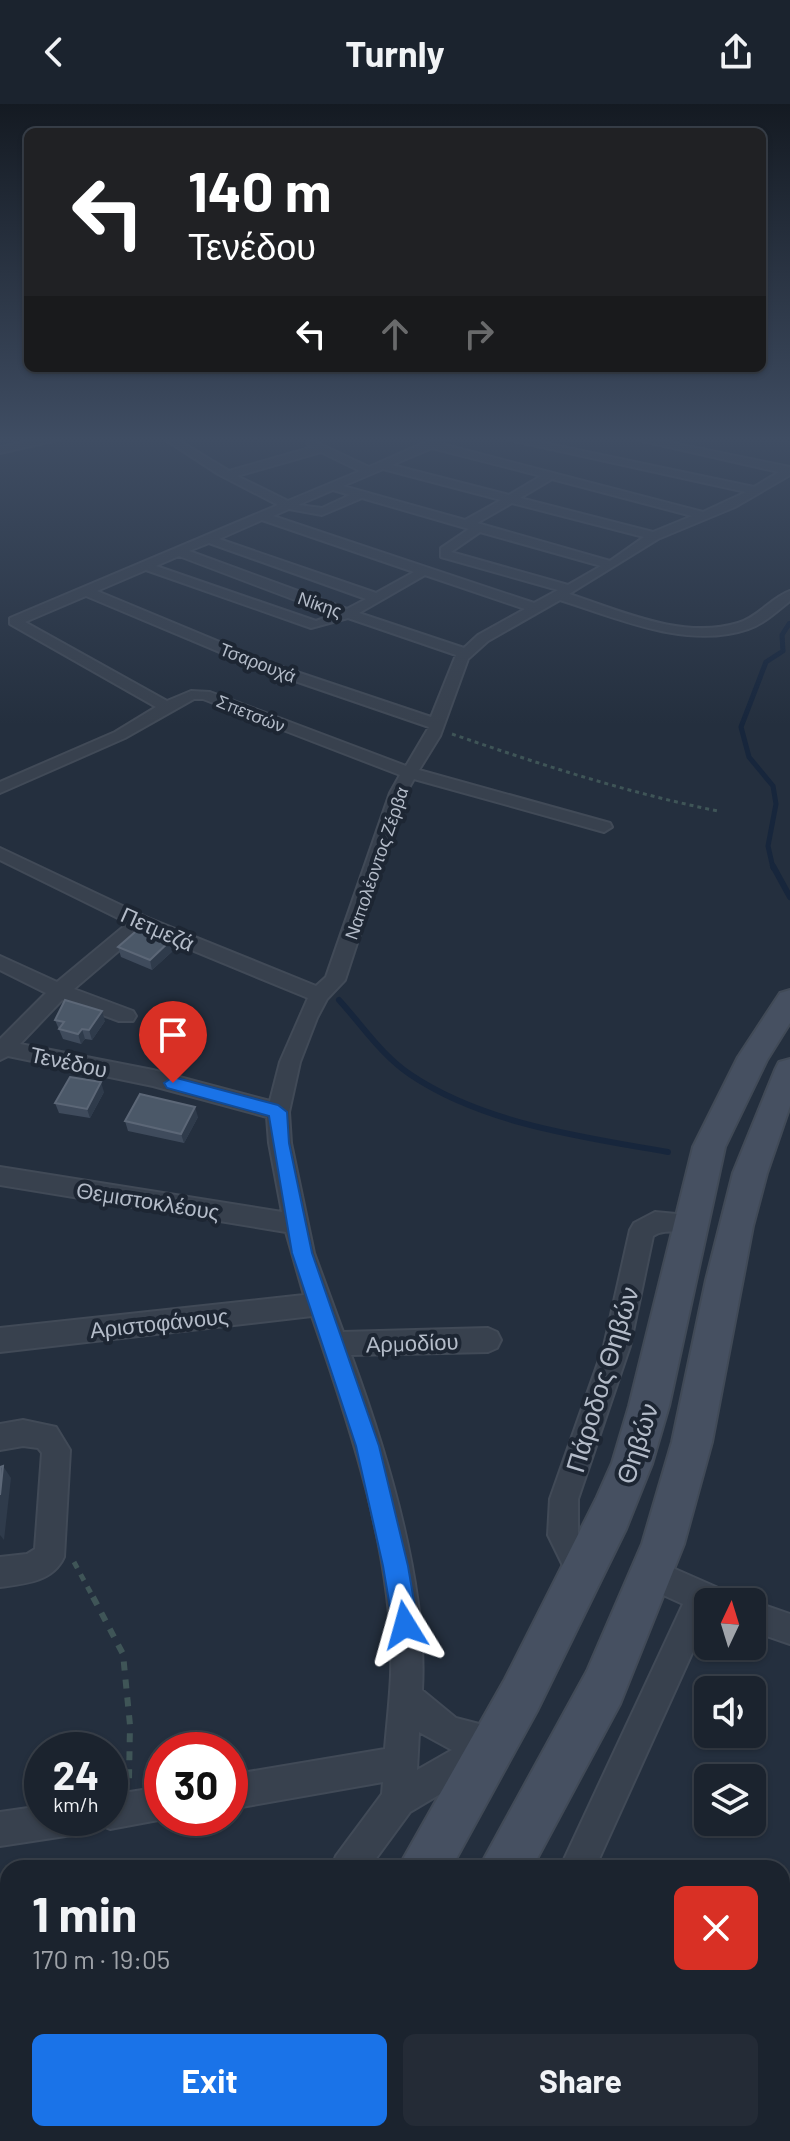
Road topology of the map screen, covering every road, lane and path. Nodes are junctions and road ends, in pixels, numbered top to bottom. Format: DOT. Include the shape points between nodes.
graph roads {
  1 [pos="212,535"];
  2 [pos="317,535"];
  3 [pos="462,535"];
  4 [pos="497,535"];
  5 [pos="650,535"];
  6 [pos="654,536"];
  7 [pos="205,538"];
  8 [pos="177,551"];
  9 [pos="143,565"];
  10 [pos="612,565"];
  11 [pos="424,571"];
  12 [pos="83,590"];
  13 [pos="563,592"];
  14 [pos="790,595"];
  15 [pos="377,598"];
  16 [pos="538,609"];
  17 [pos="348,614"];
  18 [pos="8,620"];
  19 [pos="464,653"];
  20 [pos="167,707"];
  21 [pos="438,726"];
  22 [pos="408,772"];
  23 [pos="0,788"];
  24 [pos="718,811"];
  25 [pos="604,827"];
  26 [pos="0,853"];
  27 [pos="141,922"];
  28 [pos="0,962"];
  29 [pos="59,991"];
  30 [pos="319,995"];
  31 [pos="790,1000"];
  32 [pos="126,1016"];
  33 [pos="1,1049"];
  34 [pos="790,1070"];
  35 [pos="278,1112"];
  36 [pos="0,1176"];
  37 [pos="690,1223"];
  38 [pos="296,1224"];
  39 [pos="319,1304"];
  40 [pos="0,1340"];
  41 [pos="488,1340"];
  42 [pos="335,1344"];
  43 [pos="0,1437"];
  44 [pos="49,1557"];
  45 [pos="0,1572"];
  46 [pos="583,1573"];
  47 [pos="650,1573"];
  48 [pos="694,1593"];
  49 [pos="766,1621"];
  50 [pos="790,1629"];
  51 [pos="694,1630"];
  52 [pos="406,1696"];
  53 [pos="128,1742"];
  54 [pos="494,1743"];
  55 [pos="399,1763"];
  56 [pos="248,1789"];
  57 [pos="398,1800"];
  58 [pos="24,1825"];
  59 [pos="0,1829"];
  60 [pos="354,1860"];
  61 [pos="428,1860"];
  62 [pos="509,1860"];
  63 [pos="581,1860"];
  1 -- 7 [label="street"];
  2 -- 11 [label="street"];
  3 -- 13 [label="street" via="445,554"];
  4 -- 10 [label="street"];
  5 -- 6 [label="street"];
  6 -- 10 [label="street"];
  7 -- 8 [label="street"];
  7 -- 15 [label="street"];
  8 -- 9 [label="street"];
  8 -- 17 [label="street, Νίκης"];
  9 -- 12 [label="street"];
  9 -- 17 [label="street" via="304,623 327,623"];
  10 -- 13 [label="street"];
  11 -- 15 [label="street"];
  11 -- 16 [label="street"];
  12 -- 18 [label="street"];
  12 -- 21 [label="street, Τσαρουχά" via="265,666"];
  13 -- 14 [label="street" via="676,629 707,633 748,624"];
  13 -- 16 [label="street"];
  15 -- 17 [label="street"];
  16 -- 19 [label="street"];
  17 -- 19 [label="street, Νίκης"];
  18 -- 20 [label="street"];
  19 -- 21 [label="street, Ναπολέοντος Ζέρβα"];
  20 -- 22 [label="street, Σπετσών" via="191,695 205,695"];
  20 -- 23 [label="street, Σπετσών" via="120,735"];
  21 -- 22 [label="street, Ναπολέοντος Ζέρβα"];
  21 -- 24 [label="path" via="521,758"];
  22 -- 25 [label="street, Σπετσών"];
  22 -- 30 [label="street, Ναπολέοντος Ζέρβα" via="335,980"];
  26 -- 27 [label="street, Πετμεζά"];
  27 -- 29 [label="street"];
  27 -- 30 [label="street, Πετμεζά"];
  28 -- 29 [label="street"];
  29 -- 32 [label="street"];
  29 -- 33 [label="street"];
  30 -- 35 [label="street, Ναπολέοντος Ζέρβα" via="290,1062"];
  31 -- 37 [label="main road, Θηβών" via="723,1114"];
  33 -- 35 [label="street, Τενέδου" via="153,1078"];
  34 -- 47 [label="main road" via="749,1168 678,1497"];
  35 -- 38 [label="street, Ναπολέοντος Ζέρβα"];
  36 -- 38 [label="street, Θεμιστοκλέους"];
  37 -- 46 [label="main road, Θηβών" via="668,1334 632,1464"];
  37 -- 46 [label="street, Πάροδος Θηβών" via="655,1222 642,1230 617,1346 564,1499 563,1535"];
  38 -- 39 [label="street, Ναπολέοντος Ζέρβα"];
  39 -- 40 [label="street, Αριστοφάνους"];
  39 -- 42 [label="street, Ναπολέοντος Ζέρβα"];
  41 -- 42 [label="street, Αρμοδίου"];
  42 -- 52 [label="street, Ναπολέοντος Ζέρβα" via="378,1482 401,1593"];
  43 -- 44 [label="street" via="46,1436 56,1450"];
  44 -- 45 [label="street" via="31,1568"];
  44 -- 53 [label="path" via="72,1559 82,1571 123,1654"];
  46 -- 54 [label="main road, Θηβών"];
  47 -- 48 [label="street"];
  47 -- 62 [label="main road" via="575,1742"];
  49 -- 50 [label="street"];
  51 -- 63 [label="street"];
  52 -- 54 [label="street" via="448,1733"];
  52 -- 55 [label="street, Ναπολέοντος Ζέρβα"];
  54 -- 57 [label="street"];
  54 -- 61 [label="main road, Θηβών"];
  55 -- 56 [label="street"];
  55 -- 57 [label="street"];
  57 -- 60 [label="street"];
  58 -- 59 [label="street"];
}
